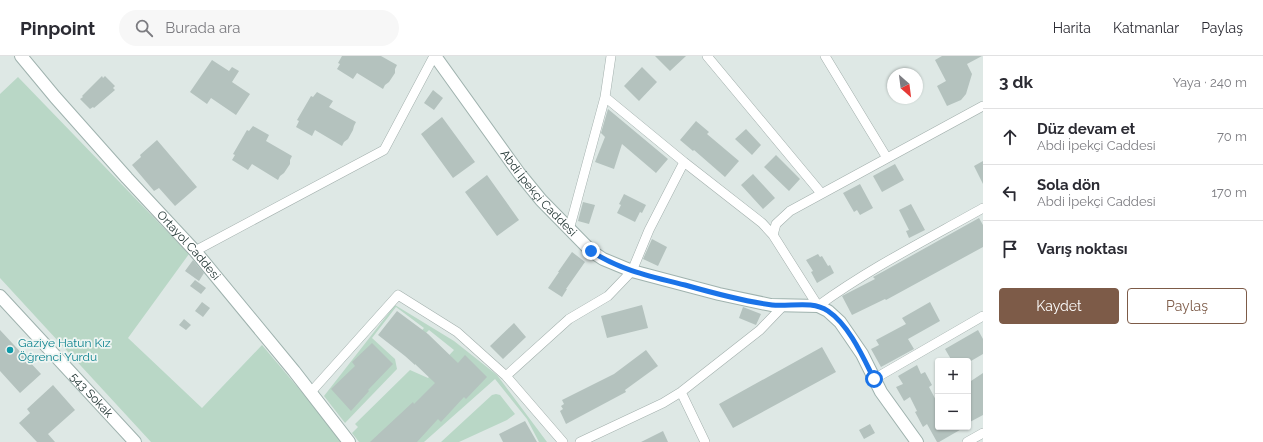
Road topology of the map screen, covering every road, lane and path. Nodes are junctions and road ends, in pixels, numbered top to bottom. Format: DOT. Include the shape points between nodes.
graph roads {
  1 [pos="21,56"];
  2 [pos="435,56"];
  3 [pos="611,56"];
  4 [pos="708,56"];
  5 [pos="825,56"];
  6 [pos="604,97"];
  7 [pos="983,106"];
  8 [pos="887,158"];
  9 [pos="684,162"];
  10 [pos="821,193"];
  11 [pos="983,208"];
  12 [pos="569,230"];
  13 [pos="773,235"];
  14 [pos="195,251"];
  15 [pos="632,271"];
  16 [pos="0,296"];
  17 [pos="783,306"];
  18 [pos="818,306"];
  19 [pos="983,316"];
  20 [pos="506,376"];
  21 [pos="874,379"];
  22 [pos="312,392"];
  23 [pos="681,392"];
  24 [pos="983,433"];
  25 [pos="135,442"];
  26 [pos="349,442"];
  27 [pos="563,442"];
  28 [pos="580,442"];
  29 [pos="705,442"];
  30 [pos="917,442"];
  31 [pos="967,442"];
  1 -- 14 [label="street, Ortayol Caddesi" via="126,178"];
  2 -- 12 [label="street, Abdi İpekçi Caddesi" via="518,173"];
  2 -- 14 [label="street" via="384,150"];
  3 -- 6 [label="street"];
  4 -- 10 [label="street"];
  5 -- 8 [label="street"];
  6 -- 9 [label="street"];
  6 -- 12 [label="street"];
  7 -- 8 [label="street"];
  8 -- 10 [label="street"];
  9 -- 13 [label="street" via="762,223"];
  9 -- 15 [label="street" via="649,230"];
  10 -- 13 [label="street" via="790,211 776,224"];
  11 -- 18 [label="street" via="869,272"];
  12 -- 15 [label="street, Abdi İpekçi Caddesi" via="603,259"];
  13 -- 18 [label="street"];
  14 -- 22 [label="street, Ortayol Caddesi"];
  15 -- 17 [label="street, Abdi İpekçi Caddesi" via="719,294"];
  15 -- 20 [label="street" via="608,296 569,319"];
  16 -- 25 [label="street, 543 Sokak"];
  17 -- 18 [label="street, Abdi İpekçi Caddesi"];
  17 -- 23 [label="street" via="760,330"];
  18 -- 21 [label="street" via="840,322 862,354"];
  19 -- 21 [label="street"];
  20 -- 22 [label="street" via="457,332 398,295"];
  20 -- 27 [label="street"];
  21 -- 30 [label="street"];
  22 -- 26 [label="street, Ortayol Caddesi"];
  23 -- 28 [label="street"];
  23 -- 29 [label="street"];
  24 -- 31 [label="street"];
}
